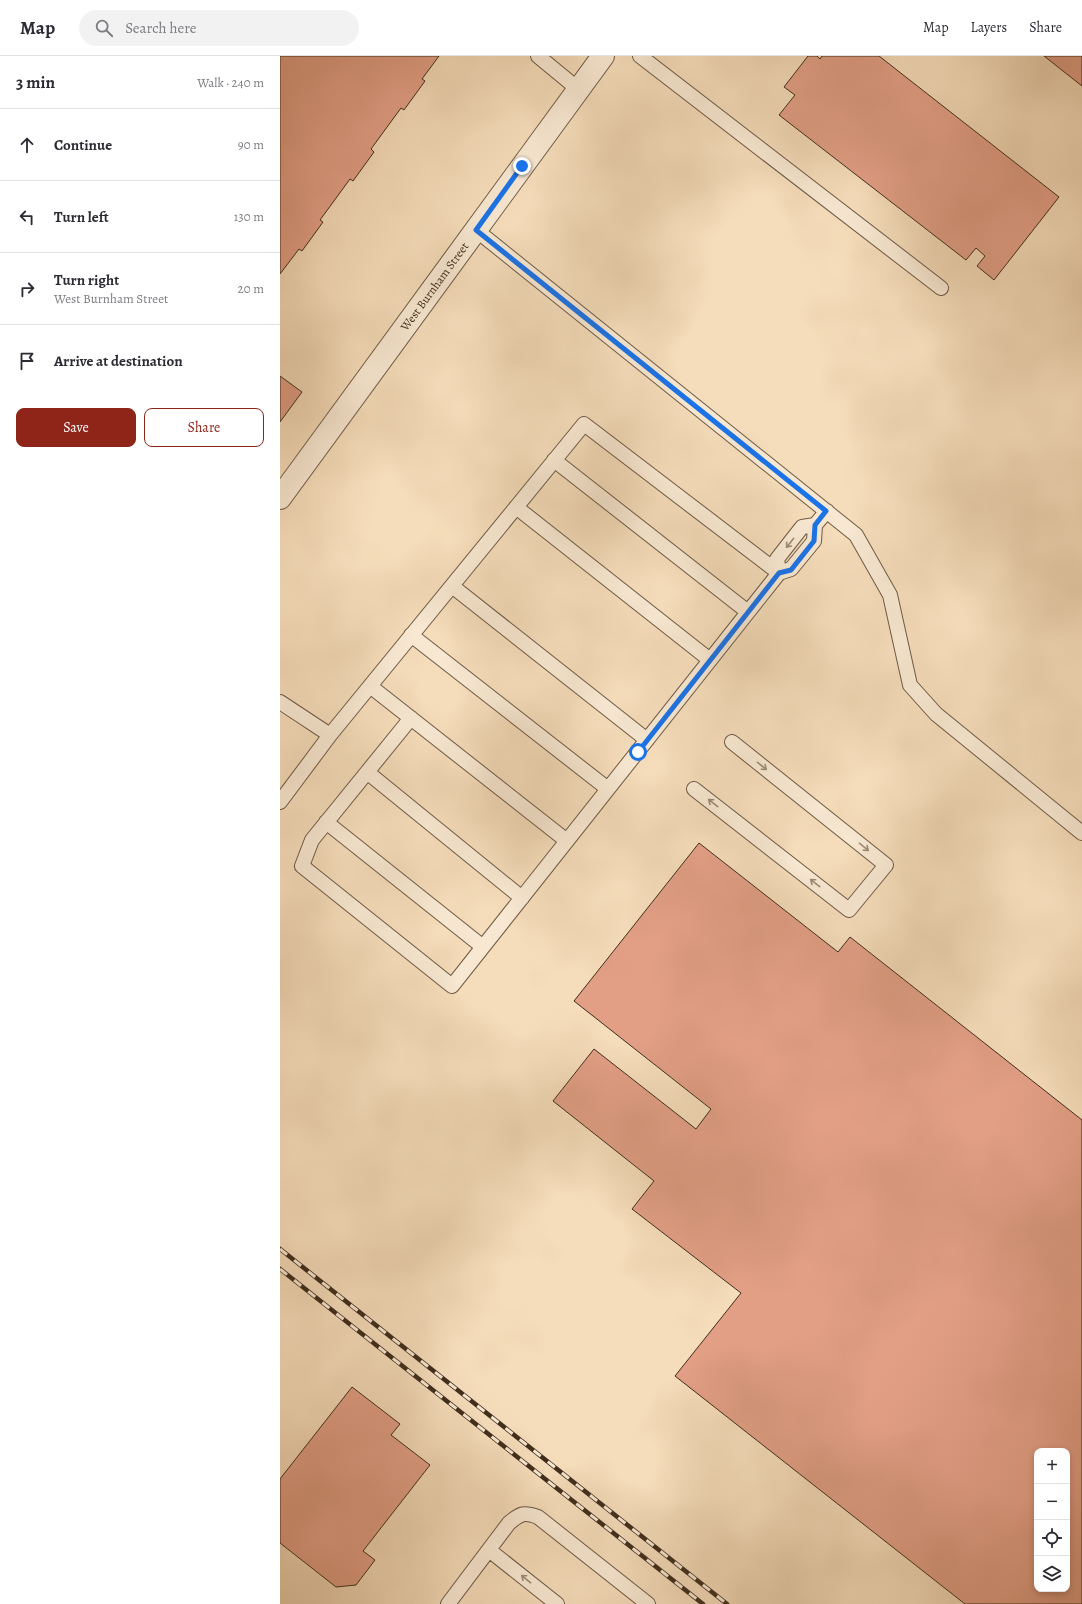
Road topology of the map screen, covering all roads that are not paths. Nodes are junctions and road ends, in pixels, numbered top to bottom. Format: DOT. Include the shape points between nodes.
graph roads {
  1 [pos="538,56"];
  2 [pos="602,56"];
  3 [pos="640,56"];
  4 [pos="578,89"];
  5 [pos="476,230"];
  6 [pos="941,288"];
  7 [pos="554,460"];
  8 [pos="280,498"];
  9 [pos="516,507"];
  10 [pos="826,511"];
  11 [pos="779,573"];
  12 [pos="452,586"];
  13 [pos="748,612"];
  14 [pos="412,635"];
  15 [pos="710,660"];
  16 [pos="370,686"];
  17 [pos="280,702"];
  18 [pos="411,718"];
  19 [pos="330,735"];
  20 [pos="647,740"];
  21 [pos="732,742"];
  22 [pos="367,772"];
  23 [pos="694,788"];
  24 [pos="608,789"];
  25 [pos="280,802"];
  26 [pos="326,822"];
  27 [pos="1082,833"];
  28 [pos="567,841"];
  29 [pos="522,898"];
  30 [pos="483,947"];
  31 [pos="489,1550"];
  32 [pos="640,1602"];
  33 [pos="448,1604"];
  34 [pos="557,1604"];
  1 -- 4 [label="lane"];
  2 -- 4 [label="street, West Burnham Street"];
  3 -- 6 [label="lane"];
  4 -- 5 [label="street, West Burnham Street"];
  5 -- 8 [label="street, West Burnham Street"];
  5 -- 10 [label="lane"];
  7 -- 9 [label="lane"];
  7 -- 11 [label="lane" via="584,424"];
  7 -- 13 [label="lane"];
  9 -- 12 [label="lane"];
  9 -- 15 [label="lane"];
  10 -- 11 [label="lane" via="815,525 802,527 777,559"];
  10 -- 27 [label="lane" via="856,535 890,595 910,685 936,714"];
  11 -- 13 [label="lane"];
  12 -- 14 [label="lane"];
  12 -- 20 [label="lane"];
  13 -- 15 [label="lane"];
  14 -- 16 [label="lane"];
  14 -- 24 [label="lane"];
  15 -- 20 [label="lane"];
  16 -- 18 [label="lane"];
  16 -- 19 [label="lane"];
  17 -- 19 [label="lane"];
  18 -- 22 [label="lane"];
  18 -- 28 [label="lane"];
  19 -- 25 [label="lane"];
  20 -- 24 [label="lane"];
  21 -- 23 [label="lane, one-way" via="886,865 849,910"];
  22 -- 26 [label="lane"];
  22 -- 29 [label="lane"];
  24 -- 28 [label="lane"];
  26 -- 30 [label="lane"];
  26 -- 30 [label="lane" via="312,840 302,866 452,986"];
  28 -- 29 [label="lane"];
  29 -- 30 [label="lane"];
  31 -- 32 [label="lane" via="509,1523 519,1515 538,1517"];
  31 -- 33 [label="lane"];
  34 -- 31 [label="lane, one-way"];
}
